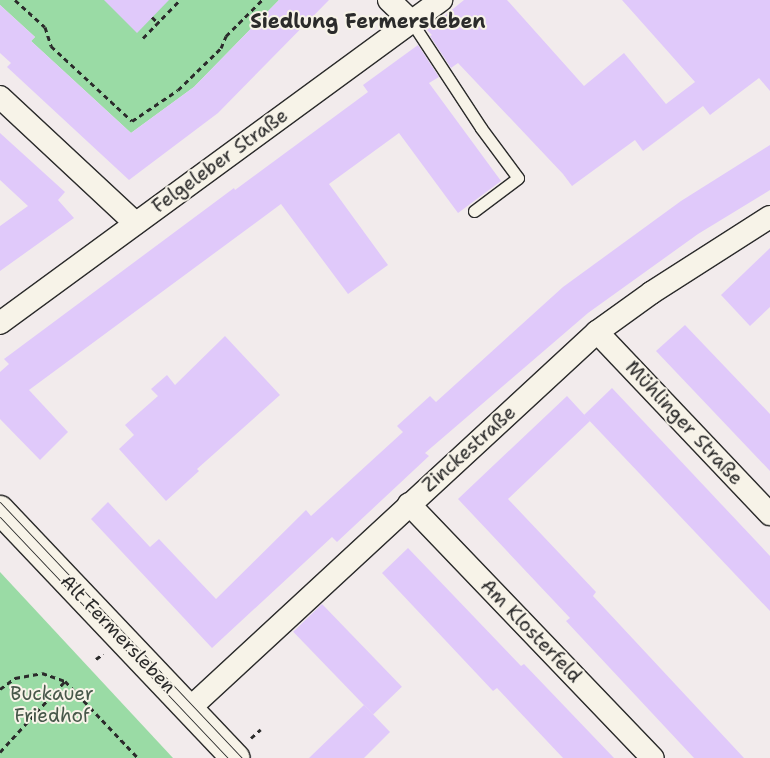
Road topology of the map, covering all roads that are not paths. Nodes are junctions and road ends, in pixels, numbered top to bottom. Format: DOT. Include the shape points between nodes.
graph roads {
  1 [pos="389,0"];
  2 [pos="441,0"];
  3 [pos="411,22"];
  4 [pos="0,97"];
  5 [pos="474,211"];
  6 [pos="770,217"];
  7 [pos="135,223"];
  8 [pos="0,323"];
  9 [pos="598,332"];
  10 [pos="409,504"];
  11 [pos="0,510"];
  12 [pos="770,514"];
  13 [pos="189,709"];
  14 [pos="235,758"];
  15 [pos="653,758"];
  1 -- 3 [label="street"];
  2 -- 3 [label="street, Felgeleber Straße"];
  3 -- 5 [label="lane" via="480,128 518,178"];
  3 -- 7 [label="street, Felgeleber Straße"];
  4 -- 7 [label="street"];
  6 -- 9 [label="street, Zinckestraße" via="651,293"];
  7 -- 8 [label="street, Felgeleber Straße"];
  9 -- 10 [label="street, Zinckestraße"];
  9 -- 12 [label="street, Mühlinger Straße"];
  10 -- 13 [label="street, Zinckestraße"];
  10 -- 15 [label="street, Am Klosterfeld"];
  11 -- 13 [label="main road, Alt Fermersleben"];
  13 -- 14 [label="main road, Alt Fermersleben"];
}
